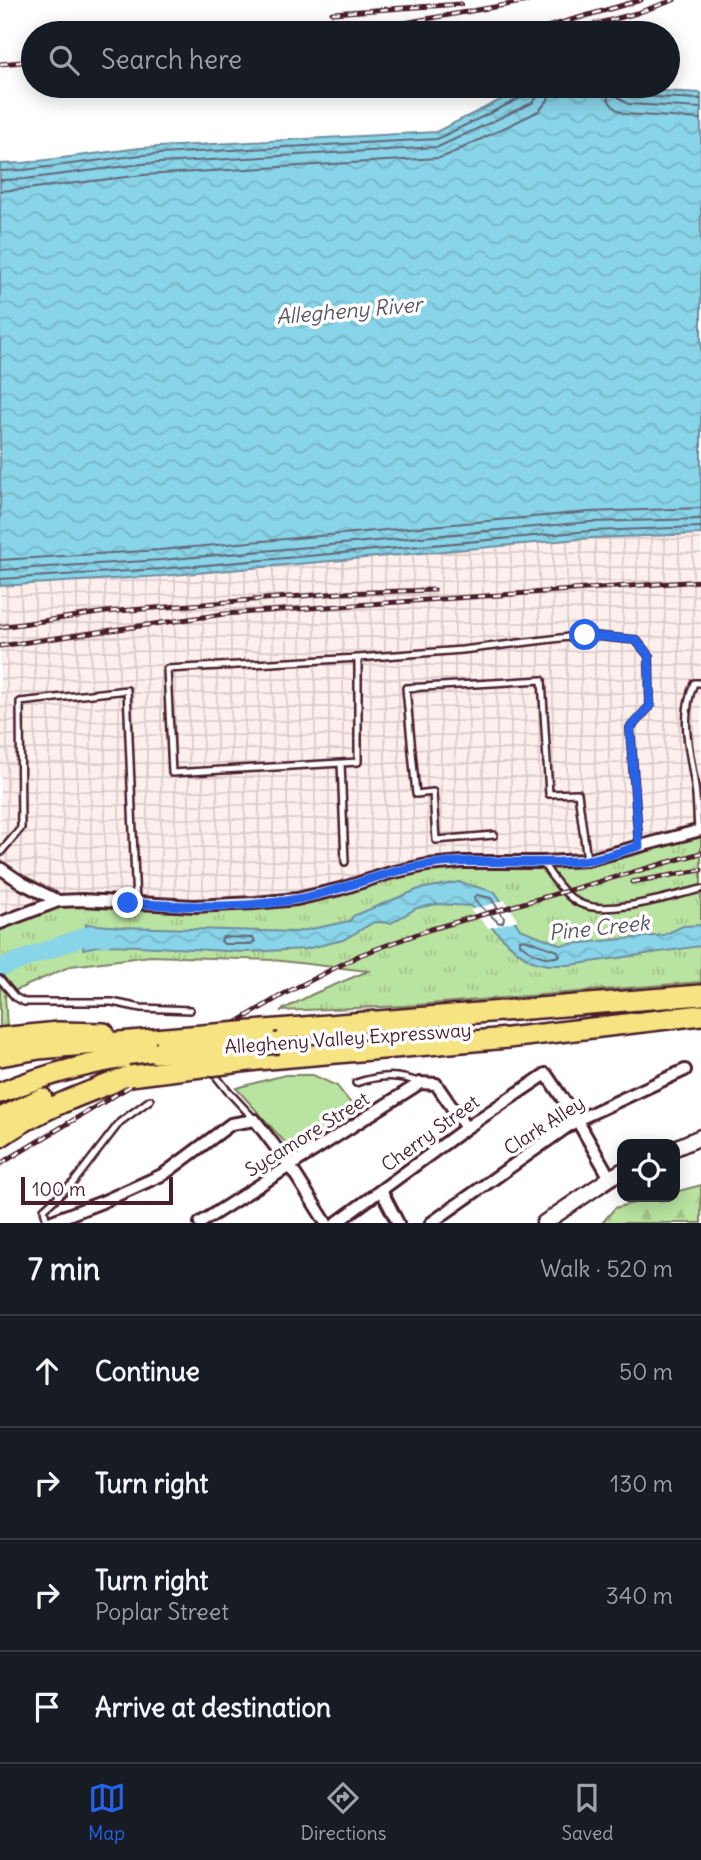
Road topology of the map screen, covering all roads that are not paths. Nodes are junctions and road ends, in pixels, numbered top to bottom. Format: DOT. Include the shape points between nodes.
graph roads {
  1 [pos="358,658"];
  2 [pos="697,683"];
  3 [pos="341,763"];
  4 [pos="700,831"];
  5 [pos="494,835"];
  6 [pos="639,846"];
  7 [pos="0,853"];
  8 [pos="587,860"];
  9 [pos="345,862"];
  10 [pos="542,862"];
  11 [pos="0,867"];
  12 [pos="701,889"];
  13 [pos="58,901"];
  14 [pos="136,904"];
  15 [pos="0,923"];
  16 [pos="0,979"];
  17 [pos="701,995"];
  18 [pos="190,1010"];
  19 [pos="701,1015"];
  20 [pos="0,1038"];
  21 [pos="160,1045"];
  22 [pos="77,1046"];
  23 [pos="0,1056"];
  24 [pos="200,1056"];
  25 [pos="0,1070"];
  26 [pos="685,1070"];
  27 [pos="130,1076"];
  28 [pos="356,1083"];
  29 [pos="420,1083"];
  30 [pos="0,1093"];
  31 [pos="150,1100"];
  32 [pos="0,1118"];
  33 [pos="255,1120"];
  34 [pos="577,1120"];
  35 [pos="466,1128"];
  36 [pos="0,1136"];
  37 [pos="701,1138"];
  38 [pos="680,1146"];
  39 [pos="290,1166"];
  40 [pos="616,1174"];
  41 [pos="381,1190"];
  42 [pos="47,1223"];
  43 [pos="200,1223"];
  44 [pos="326,1223"];
  45 [pos="336,1223"];
  46 [pos="398,1223"];
  47 [pos="431,1223"];
  48 [pos="544,1223"];
  1 -- 3 [label="lane" via="358,762"];
  1 -- 3 [label="lane" via="167,669 173,773"];
  1 -- 6 [label="lane" via="585,635 636,640 649,656 650,706 630,728"];
  2 -- 4 [label="lane" via="688,699 686,737"];
  3 -- 9 [label="lane"];
  4 -- 6 [label="street"];
  5 -- 8 [label="lane" via="436,840 433,792 416,794 406,688 542,680 549,794 578,793"];
  6 -- 8 [label="street"];
  7 -- 14 [label="lane" via="21,828 20,702 127,690"];
  8 -- 10 [label="street"];
  10 -- 12 [label="lane" via="571,897 589,906 634,904"];
  10 -- 14 [label="street" via="427,865 297,899 194,906"];
  11 -- 13 [label="street"];
  13 -- 14 [label="street"];
  13 -- 15 [label="street"];
  16 -- 18 [label="lane" via="24,1002 112,1002"];
  17 -- 21 [label="highway, Allegheny Valley Expressway, bridge" via="297,1028"];
  19 -- 21 [label="highway, Allegheny Valley Expressway, bridge" via="279,1043"];
  19 -- 27 [label="highway, bridge"];
  20 -- 21 [label="highway" via="83,1032"];
  21 -- 22 [label="highway, Allegheny Valley Expressway"];
  21 -- 30 [label="highway, Allegheny Valley Expressway" via="61,1070"];
  22 -- 23 [label="highway, Allegheny Valley Expressway"];
  22 -- 25 [label="highway"];
  24 -- 33 [label="lane"];
  26 -- 34 [label="street, Clark Alley"];
  27 -- 32 [label="highway" via="88,1082"];
  27 -- 36 [label="highway" via="41,1111"];
  28 -- 29 [label="lane" via="387,1075"];
  29 -- 35 [label="street" via="436,1084"];
  29 -- 39 [label="street, Sycamore Street"];
  31 -- 42 [label="lane" via="120,1122 73,1183 44,1209"];
  33 -- 39 [label="street"];
  33 -- 42 [label="street" via="231,1124 164,1174"];
  34 -- 35 [label="street, Cherry Street" via="545,1074"];
  34 -- 40 [label="street"];
  34 -- 47 [label="street, Clark Alley"];
  35 -- 41 [label="street, Cherry Street"];
  37 -- 38 [label="street"];
  39 -- 43 [label="street, Sycamore Street"];
  39 -- 44 [label="street"];
  40 -- 48 [label="street"];
  41 -- 45 [label="street, Cherry Street"];
  41 -- 46 [label="street"];
}
